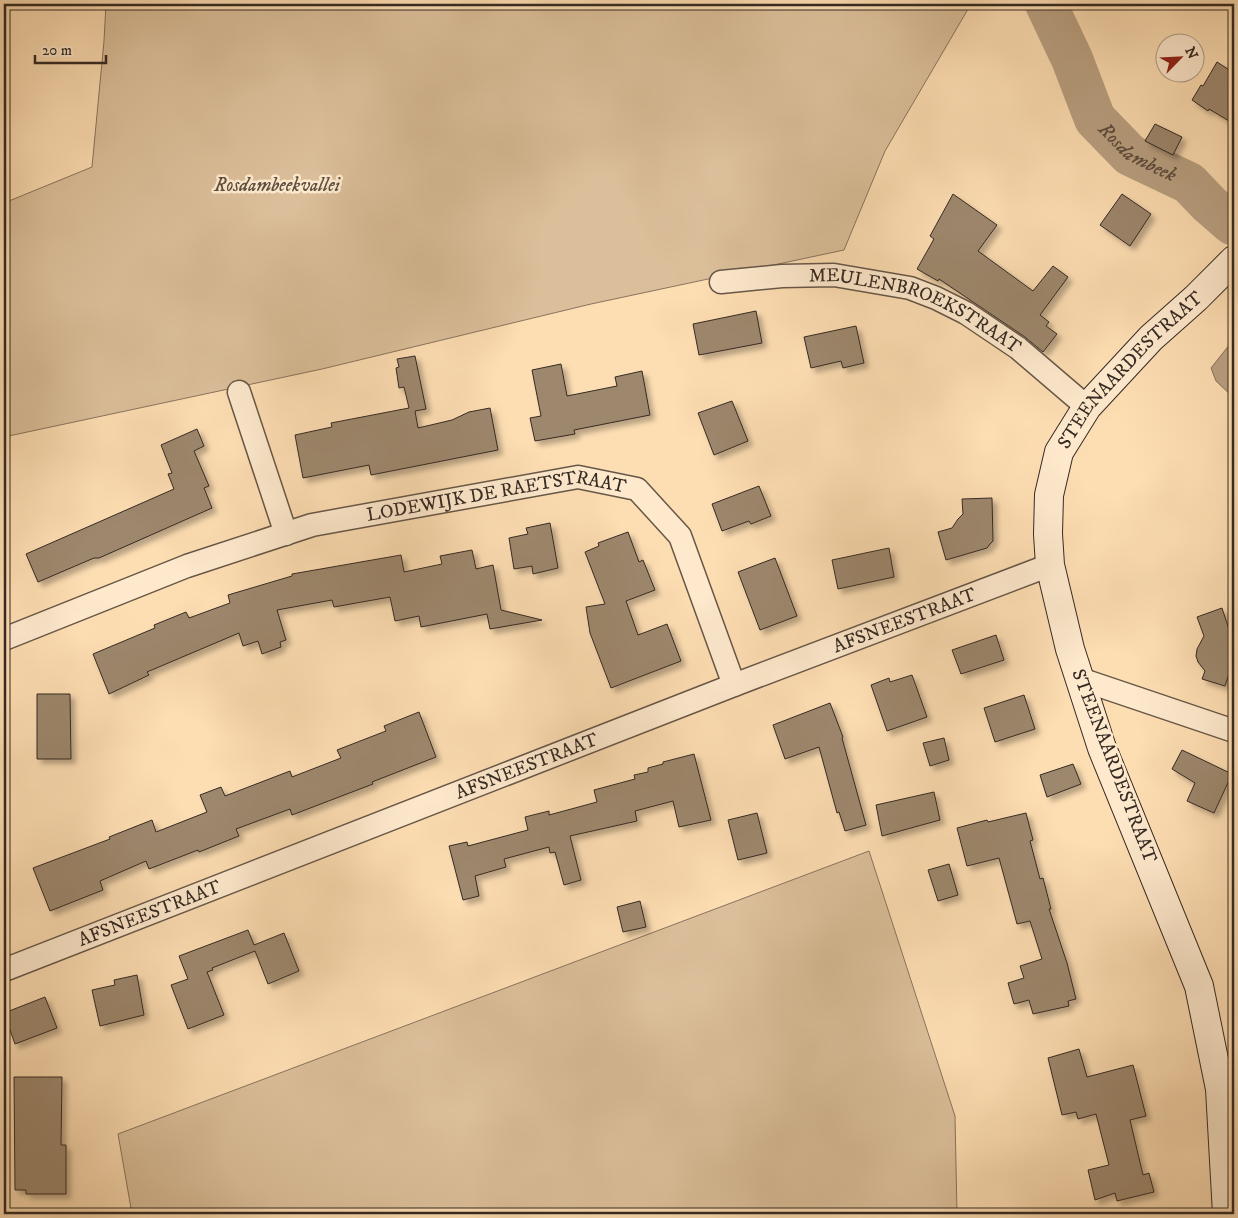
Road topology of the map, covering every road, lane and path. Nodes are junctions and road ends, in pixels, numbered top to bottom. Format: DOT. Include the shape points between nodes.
graph roads {
  1 [pos="1234,260"];
  2 [pos="721,282"];
  3 [pos="239,392"];
  4 [pos="1087,407"];
  5 [pos="286,534"];
  6 [pos="1050,565"];
  7 [pos="4,639"];
  8 [pos="1080,679"];
  9 [pos="734,686"];
  10 [pos="1234,731"];
  11 [pos="4,970"];
  12 [pos="1227,1214"];
  1 -- 4 [label="street, STEENAARDESTRAAT" via="1151,338"];
  2 -- 4 [label="street, MEULENBROEKSTRAAT" via="834,275 910,288 966,313 1018,348"];
  3 -- 5 [label="street"];
  4 -- 6 [label="street, STEENAARDESTRAAT" via="1059,452 1049,495"];
  5 -- 7 [label="street, LODEWIJK DE RAETSTRAAT" via="187,566"];
  5 -- 9 [label="street, LODEWIJK DE RAETSTRAAT" via="312,525 578,478 637,490 680,536"];
  6 -- 8 [label="street, STEENAARDESTRAAT"];
  6 -- 9 [label="street, AFSNEESTRAAT"];
  8 -- 10 [label="street"];
  8 -- 12 [label="street, STEENAARDESTRAAT" via="1102,748 1199,986 1220,1089"];
  9 -- 11 [label="street, AFSNEESTRAAT"];
}
